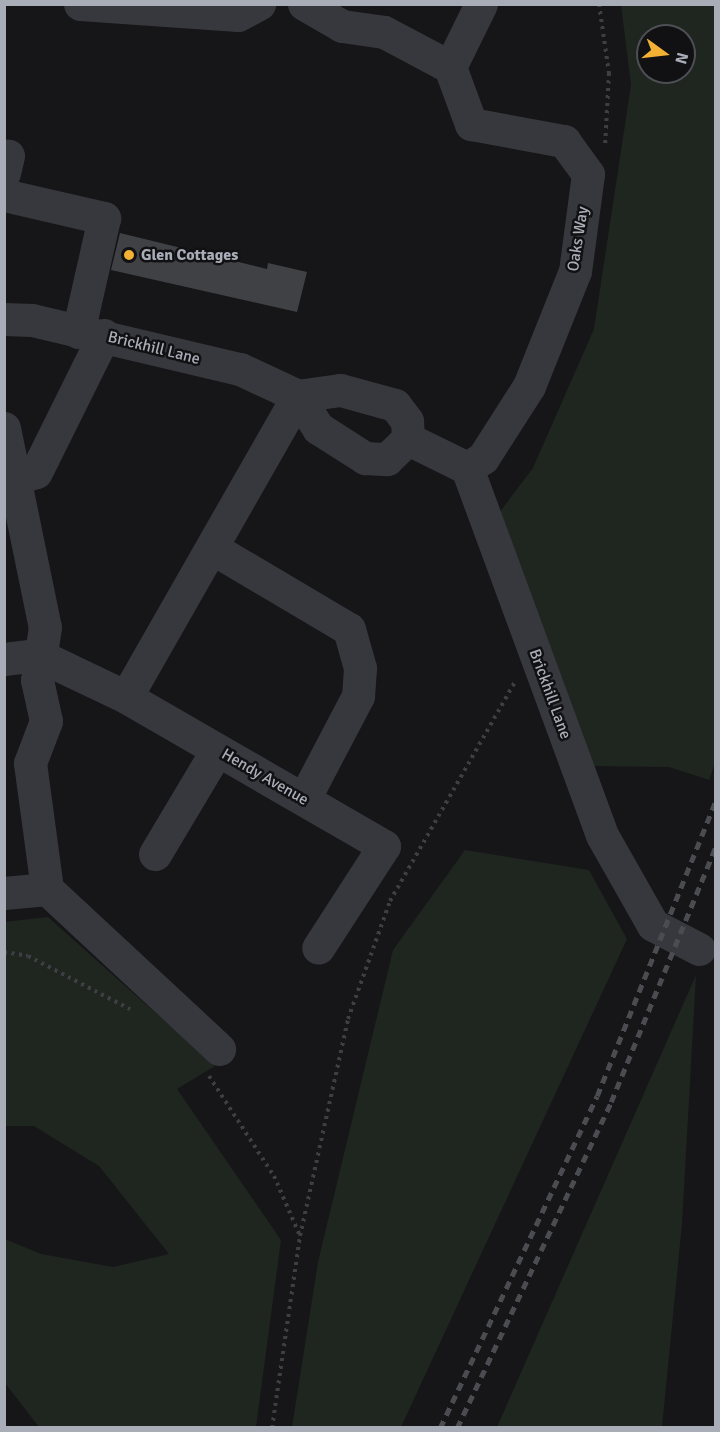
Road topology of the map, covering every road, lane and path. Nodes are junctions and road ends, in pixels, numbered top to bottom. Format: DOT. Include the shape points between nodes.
graph roads {
  1 [pos="80,4"];
  2 [pos="259,4"];
  3 [pos="304,4"];
  4 [pos="481,4"];
  5 [pos="450,67"];
  6 [pos="4,195"];
  7 [pos="4,319"];
  8 [pos="91,334"];
  9 [pos="298,396"];
  10 [pos="4,428"];
  11 [pos="408,439"];
  12 [pos="467,468"];
  13 [pos="11,480"];
  14 [pos="212,548"];
  15 [pos="533,646"];
  16 [pos="38,655"];
  17 [pos="4,659"];
  18 [pos="126,697"];
  19 [pos="217,750"];
  20 [pos="304,799"];
  21 [pos="155,854"];
  22 [pos="46,889"];
  23 [pos="4,892"];
  24 [pos="318,948"];
  25 [pos="699,950"];
  26 [pos="4,952"];
  27 [pos="136,1014"];
  28 [pos="212,1061"];
  29 [pos="300,1236"];
  30 [pos="272,1428"];
  1 -- 2 [label="street" via="238,15"];
  3 -- 5 [label="street" via="342,26 384,32"];
  4 -- 5 [label="street"];
  5 -- 12 [label="street, Oaks Way" via="471,124 564,141 588,174 575,271 529,386 483,458"];
  6 -- 8 [label="street" via="104,218"];
  7 -- 8 [label="street, Brickhill Lane" via="32,320"];
  8 -- 9 [label="street, Brickhill Lane" via="240,369"];
  8 -- 13 [label="street" via="36,472"];
  9 -- 11 [label="street" via="340,390 395,405 407,421"];
  9 -- 11 [label="street" via="318,428 365,458 387,459"];
  9 -- 14 [label="street"];
  10 -- 13 [label="street"];
  11 -- 12 [label="street"];
  12 -- 15 [label="street, Brickhill Lane"];
  13 -- 16 [label="street" via="45,627"];
  14 -- 18 [label="street"];
  14 -- 20 [label="street" via="349,629 360,668 358,696"];
  15 -- 25 [label="street, Brickhill Lane" via="602,835 653,925"];
  15 -- 29 [label="path" via="498,718 390,901 348,1019"];
  16 -- 17 [label="street"];
  16 -- 18 [label="street, Hendy Avenue"];
  16 -- 22 [label="street" via="46,721 30,763"];
  18 -- 19 [label="street, Hendy Avenue"];
  19 -- 20 [label="street, Hendy Avenue"];
  19 -- 21 [label="street"];
  20 -- 24 [label="street, Hendy Avenue" via="384,846"];
  22 -- 23 [label="street"];
  22 -- 28 [label="street"];
  26 -- 27 [label="path" via="28,956"];
  28 -- 29 [label="path" via="274,1176"];
  29 -- 30 [label="path"];
}
